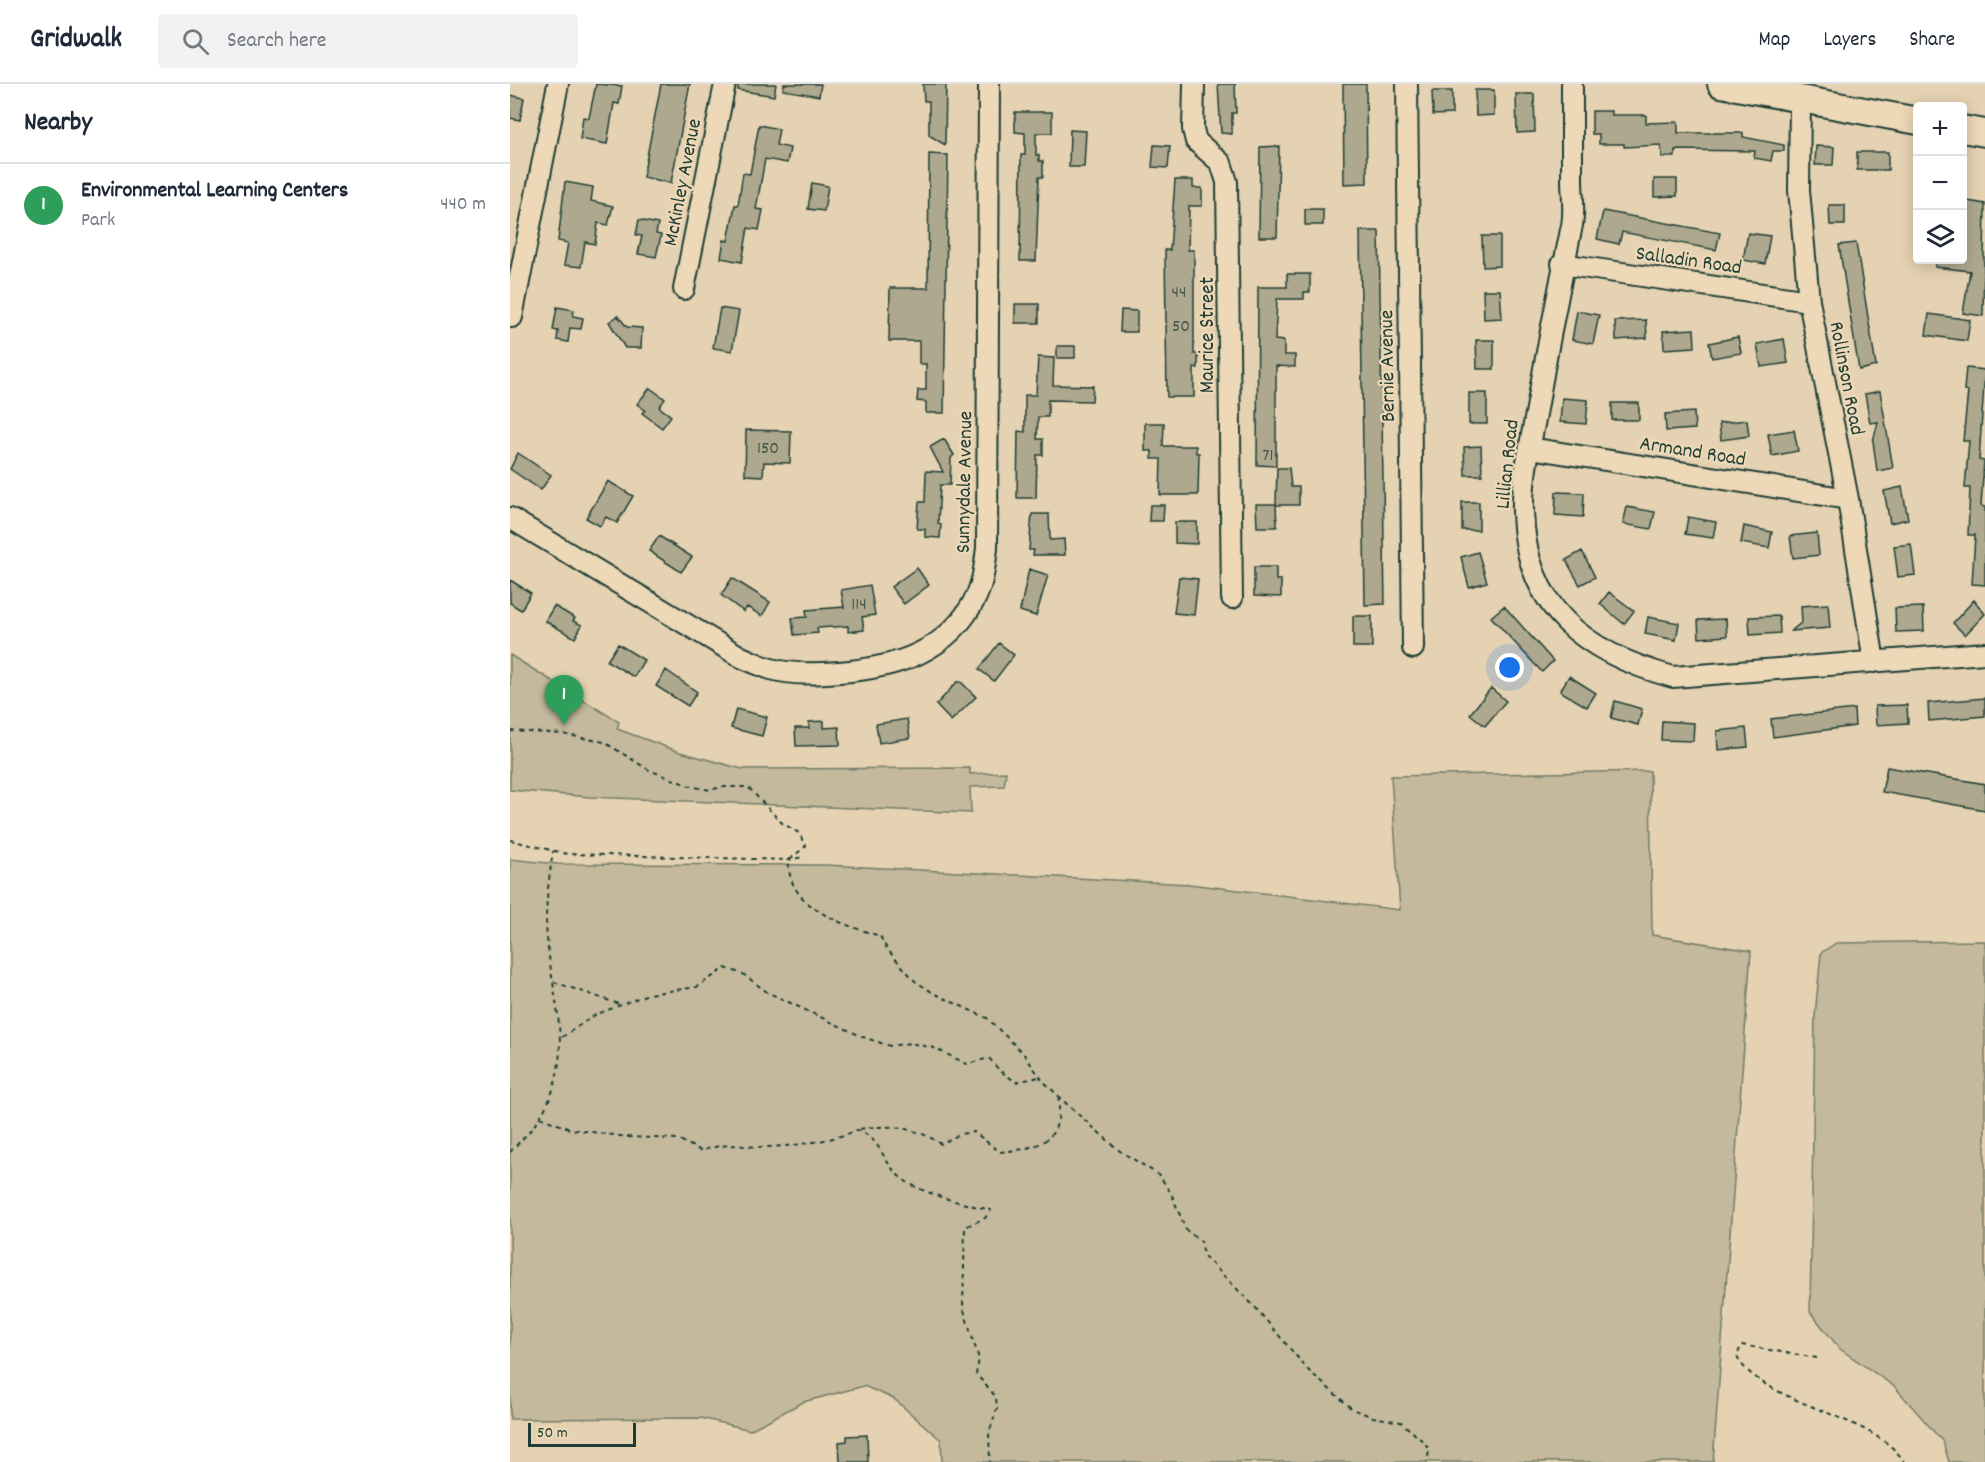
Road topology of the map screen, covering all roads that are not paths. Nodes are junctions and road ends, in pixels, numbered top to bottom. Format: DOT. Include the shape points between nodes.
graph roads {
  1 [pos="558,84"];
  2 [pos="725,84"];
  3 [pos="989,84"];
  4 [pos="1194,84"];
  5 [pos="1407,84"];
  6 [pos="1572,84"];
  7 [pos="1726,84"];
  8 [pos="1800,100"];
  9 [pos="1913,120"];
  10 [pos="1967,130"];
  11 [pos="1985,133"];
  12 [pos="1562,264"];
  13 [pos="684,289"];
  14 [pos="1809,301"];
  15 [pos="512,317"];
  16 [pos="1530,448"];
  17 [pos="1848,500"];
  18 [pos="510,518"];
  19 [pos="1232,597"];
  20 [pos="1413,648"];
  21 [pos="1985,653"];
  22 [pos="1874,663"];
  1 -- 15 [label="street"];
  2 -- 13 [label="street, McKinley Avenue"];
  3 -- 18 [label="street, Sunnydale Avenue" via="987,548 976,597 944,639 900,663 866,670 799,674 770,669 741,657"];
  4 -- 19 [label="street, Maurice Street" via="1192,129 1196,141 1221,163 1227,182"];
  5 -- 20 [label="street, Bernie Avenue"];
  6 -- 12 [label="street, Lillian Road" via="1573,222"];
  7 -- 8 [label="main road"];
  8 -- 9 [label="main road"];
  8 -- 14 [label="street, Rollinson Road" via="1799,190"];
  10 -- 11 [label="main road"];
  12 -- 14 [label="street, Salladin Road"];
  12 -- 16 [label="street, Lillian Road"];
  14 -- 17 [label="street, Rollinson Road"];
  16 -- 17 [label="street, Armand Road"];
  16 -- 22 [label="street, Lillian Road" via="1523,509 1528,559 1544,595 1569,626 1605,652 1634,667 1673,677"];
  17 -- 22 [label="street, Rollinson Road"];
  21 -- 22 [label="street, Lillian Road"];
}
